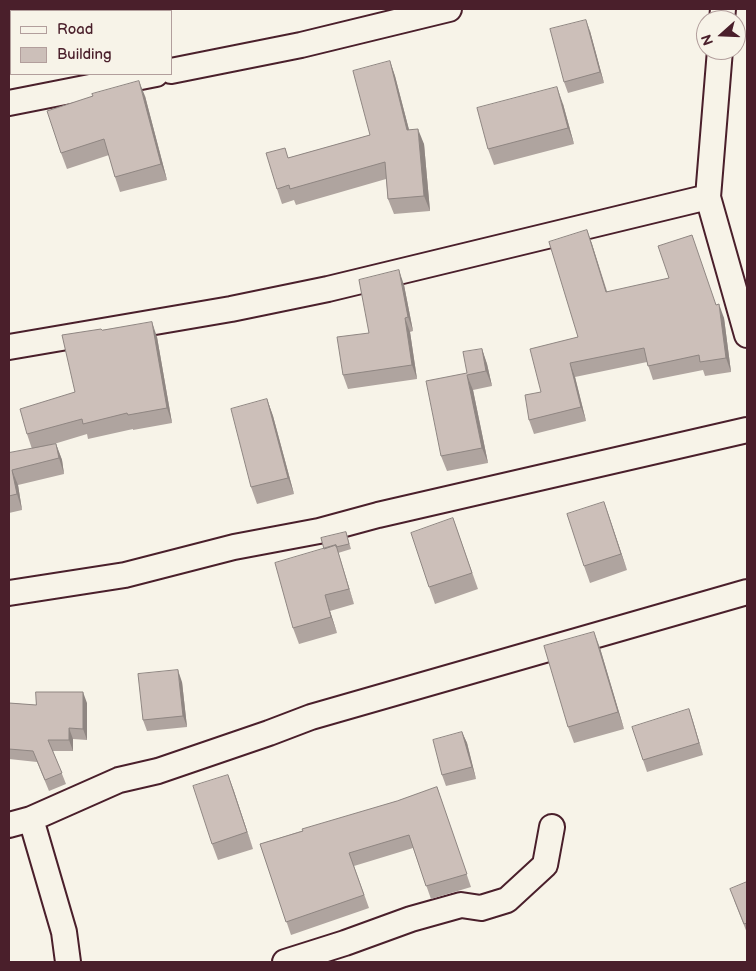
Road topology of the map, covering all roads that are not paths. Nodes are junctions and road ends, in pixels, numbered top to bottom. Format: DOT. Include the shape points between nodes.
graph roads {
  1 [pos="449,9"];
  2 [pos="719,60"];
  3 [pos="172,71"];
  4 [pos="151,75"];
  5 [pos="9,103"];
  6 [pos="708,196"];
  7 [pos="747,335"];
  8 [pos="9,347"];
  9 [pos="747,430"];
  10 [pos="747,592"];
  11 [pos="9,593"];
  12 [pos="31,819"];
  13 [pos="9,824"];
  14 [pos="552,828"];
  15 [pos="68,962"];
  16 [pos="285,962"];
  1 -- 3 [label="street" via="301,45"];
  2 -- 6 [label="street"];
  4 -- 5 [label="street"];
  6 -- 7 [label="street"];
  6 -- 8 [label="street" via="328,289"];
  9 -- 11 [label="street" via="124,575"];
  10 -- 12 [label="street" via="311,717 158,771 119,780"];
  12 -- 13 [label="street"];
  12 -- 15 [label="street" via="64,932"];
  14 -- 16 [label="street" via="545,865 507,900 481,908 461,905"];
}
